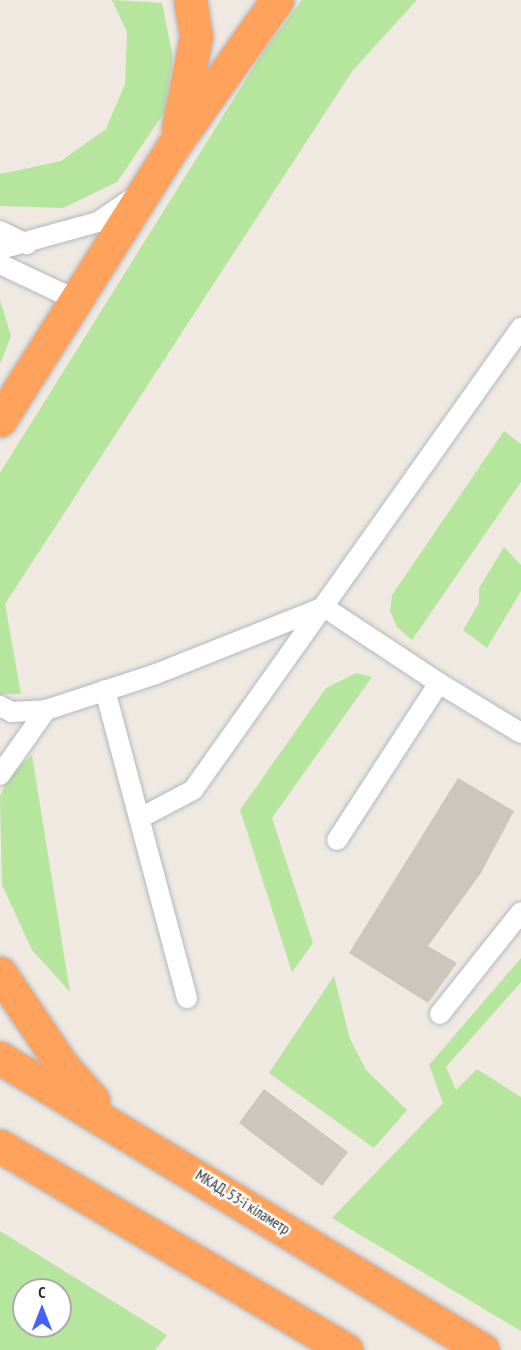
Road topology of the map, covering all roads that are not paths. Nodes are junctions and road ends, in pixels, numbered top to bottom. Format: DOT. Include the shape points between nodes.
graph roads {
  1 [pos="190,0"];
  2 [pos="277,0"];
  3 [pos="174,145"];
  4 [pos="145,190"];
  5 [pos="0,231"];
  6 [pos="27,244"];
  7 [pos="0,249"];
  8 [pos="0,264"];
  9 [pos="76,300"];
  10 [pos="521,328"];
  11 [pos="0,420"];
  12 [pos="324,608"];
  13 [pos="439,683"];
  14 [pos="105,690"];
  15 [pos="0,706"];
  16 [pos="46,710"];
  17 [pos="521,733"];
  18 [pos="0,775"];
  19 [pos="140,818"];
  20 [pos="337,840"];
  21 [pos="521,912"];
  22 [pos="0,974"];
  23 [pos="187,998"];
  24 [pos="440,1014"];
  25 [pos="0,1058"];
  26 [pos="113,1122"];
  27 [pos="0,1146"];
  28 [pos="346,1350"];
  29 [pos="483,1350"];
  1 -- 3 [label="highway" via="196,37"];
  2 -- 3 [label="highway"];
  3 -- 4 [label="highway"];
  4 -- 6 [label="lane" via="98,222"];
  4 -- 9 [label="highway"];
  5 -- 6 [label="lane"];
  6 -- 7 [label="lane"];
  8 -- 9 [label="lane"];
  9 -- 11 [label="highway"];
  10 -- 12 [label="lane"];
  12 -- 13 [label="lane"];
  12 -- 14 [label="lane"];
  12 -- 19 [label="lane" via="193,790"];
  13 -- 17 [label="lane"];
  13 -- 20 [label="lane"];
  14 -- 16 [label="lane"];
  14 -- 19 [label="lane"];
  15 -- 16 [label="lane" via="12,712"];
  16 -- 18 [label="lane"];
  19 -- 23 [label="lane"];
  21 -- 24 [label="lane"];
  22 -- 26 [label="highway" via="62,1065"];
  25 -- 26 [label="highway, МКАД, 53-і кіламетр"];
  26 -- 29 [label="highway, МКАД, 53-і кіламетр"];
  27 -- 28 [label="highway"];
}
